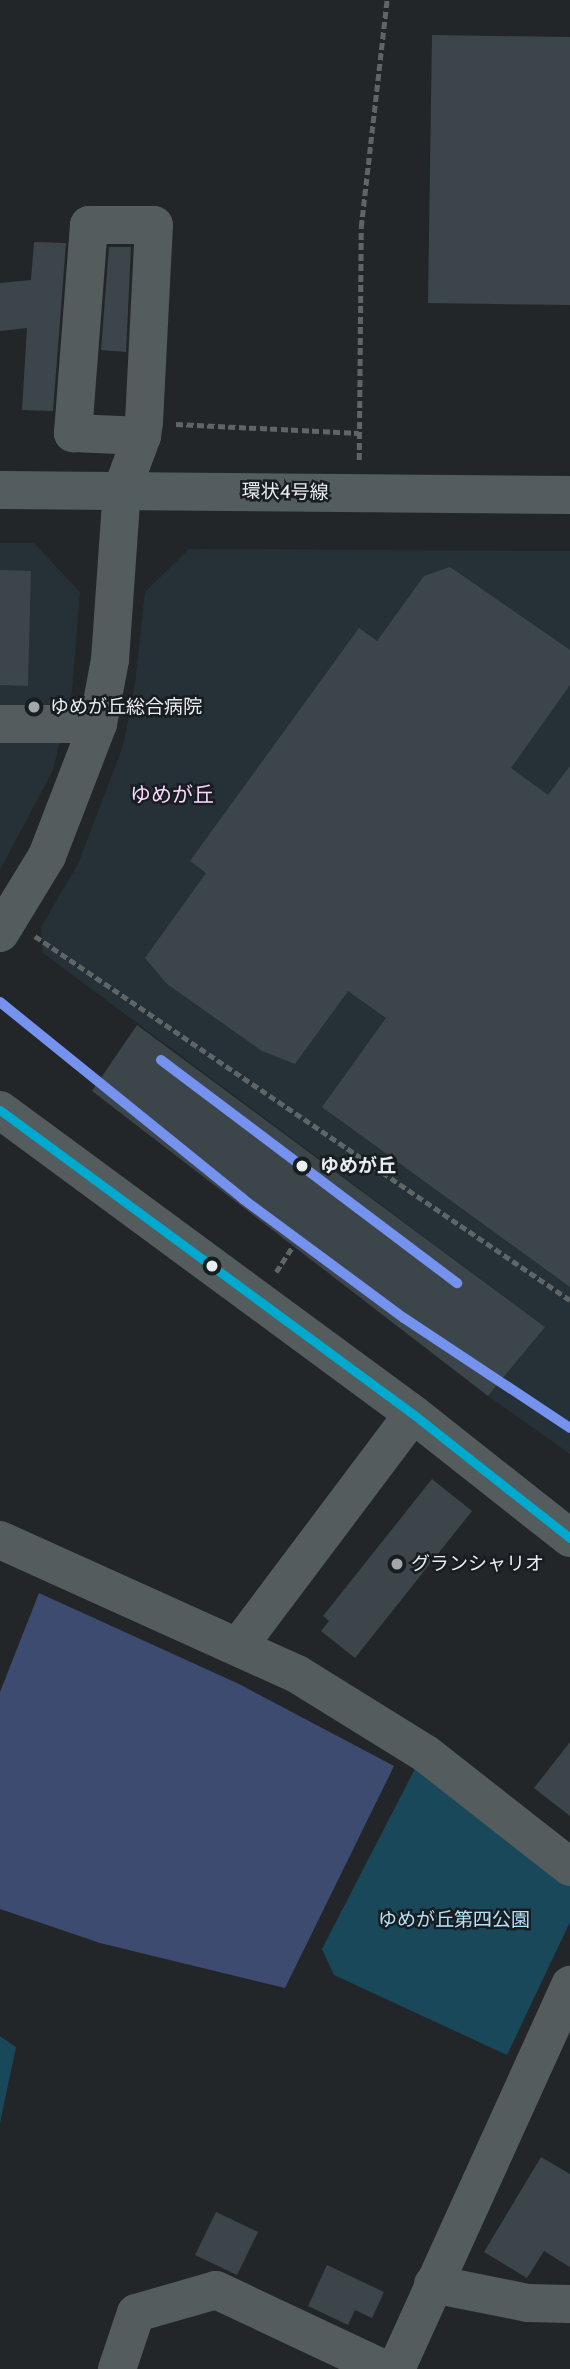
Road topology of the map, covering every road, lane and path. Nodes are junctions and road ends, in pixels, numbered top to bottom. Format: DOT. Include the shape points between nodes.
graph roads {
  1 [pos="387,0"];
  2 [pos="143,429"];
  3 [pos="359,433"];
  4 [pos="0,489"];
  5 [pos="122,490"];
  6 [pos="360,493"];
  7 [pos="570,495"];
  8 [pos="0,724"];
  9 [pos="98,724"];
  10 [pos="15,933"];
  11 [pos="0,1110"];
  12 [pos="570,1300"];
  13 [pos="413,1414"];
  14 [pos="570,1538"];
  15 [pos="0,1540"];
  16 [pos="238,1647"];
  17 [pos="570,1867"];
  18 [pos="570,1985"];
  19 [pos="433,2284"];
  20 [pos="570,2304"];
  21 [pos="117,2369"];
  22 [pos="384,2369"];
  23 [pos="396,2369"];
  1 -- 3 [label="path" via="361,227"];
  2 -- 2 [label="street" via="153,225 89,225 73,433"];
  2 -- 3 [label="path"];
  2 -- 5 [label="street"];
  3 -- 6 [label="path"];
  4 -- 5 [label="main road, 環状4号線"];
  5 -- 6 [label="main road, 環状4号線"];
  5 -- 9 [label="street" via="110,660"];
  6 -- 7 [label="main road, 環状4号線"];
  8 -- 9 [label="street"];
  9 -- 10 [label="street"];
  10 -- 12 [label="path"];
  11 -- 13 [label="street"];
  13 -- 14 [label="street"];
  13 -- 16 [label="street"];
  15 -- 16 [label="street"];
  16 -- 17 [label="street" via="297,1674 426,1754"];
  18 -- 19 [label="street"];
  19 -- 20 [label="street" via="528,2303"];
  19 -- 23 [label="street"];
  21 -- 22 [label="street" via="136,2313 216,2290"];
}
